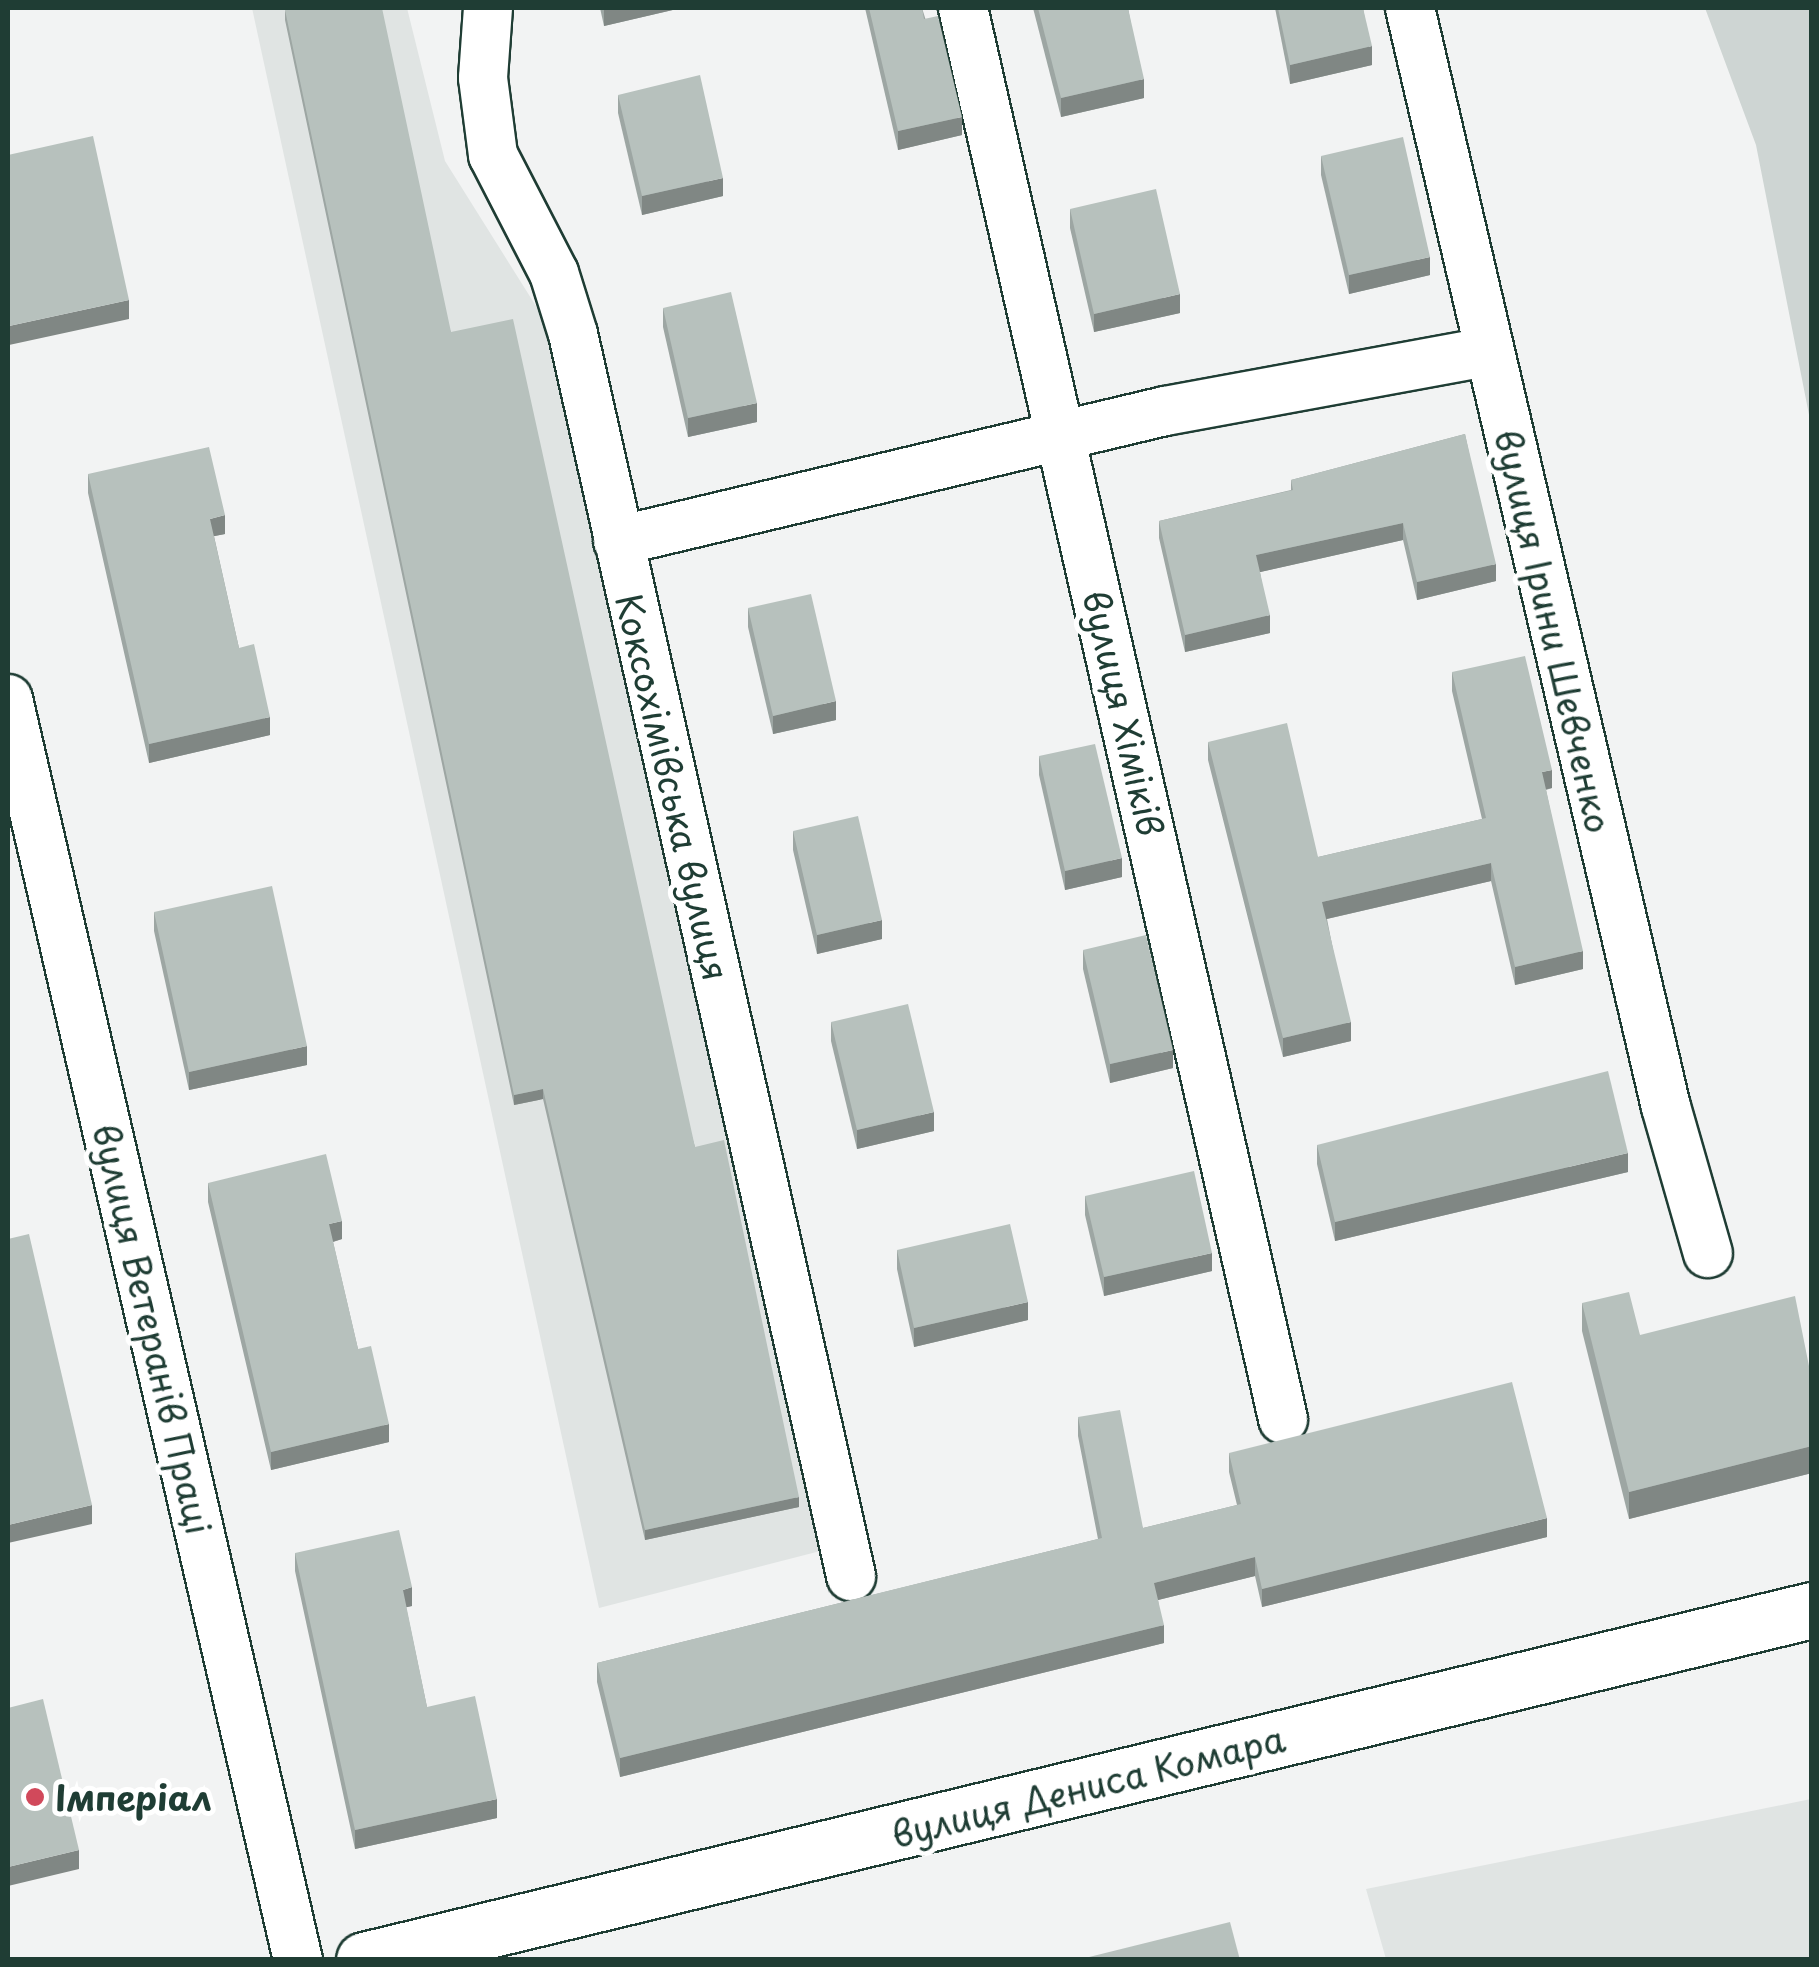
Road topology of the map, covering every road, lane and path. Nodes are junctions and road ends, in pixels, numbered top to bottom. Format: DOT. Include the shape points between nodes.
graph roads {
  1 [pos="488,8"];
  2 [pos="963,8"];
  3 [pos="1410,8"];
  4 [pos="1488,352"];
  5 [pos="1063,437"];
  6 [pos="618,541"];
  7 [pos="8,699"];
  8 [pos="1708,1253"];
  9 [pos="1282,1419"];
  10 [pos="851,1576"];
  11 [pos="1812,1610"];
  12 [pos="298,1960"];
  13 [pos="364,1960"];
  1 -- 6 [label="street, Коксохімівська вулиця" via="483,78 492,154 558,288"];
  2 -- 5 [label="street, вулиця Хіміків"];
  3 -- 4 [label="street, вулиця Ірини Шевченко"];
  4 -- 5 [label="street" via="1166,411"];
  4 -- 8 [label="street, вулиця Ірини Шевченко" via="1666,1107"];
  5 -- 6 [label="street"];
  5 -- 9 [label="street, вулиця Хіміків"];
  6 -- 10 [label="street, Коксохімівська вулиця"];
  7 -- 12 [label="street, вулиця Ветеранів Праці"];
  11 -- 13 [label="street, вулиця Дениса Комара"];
}
